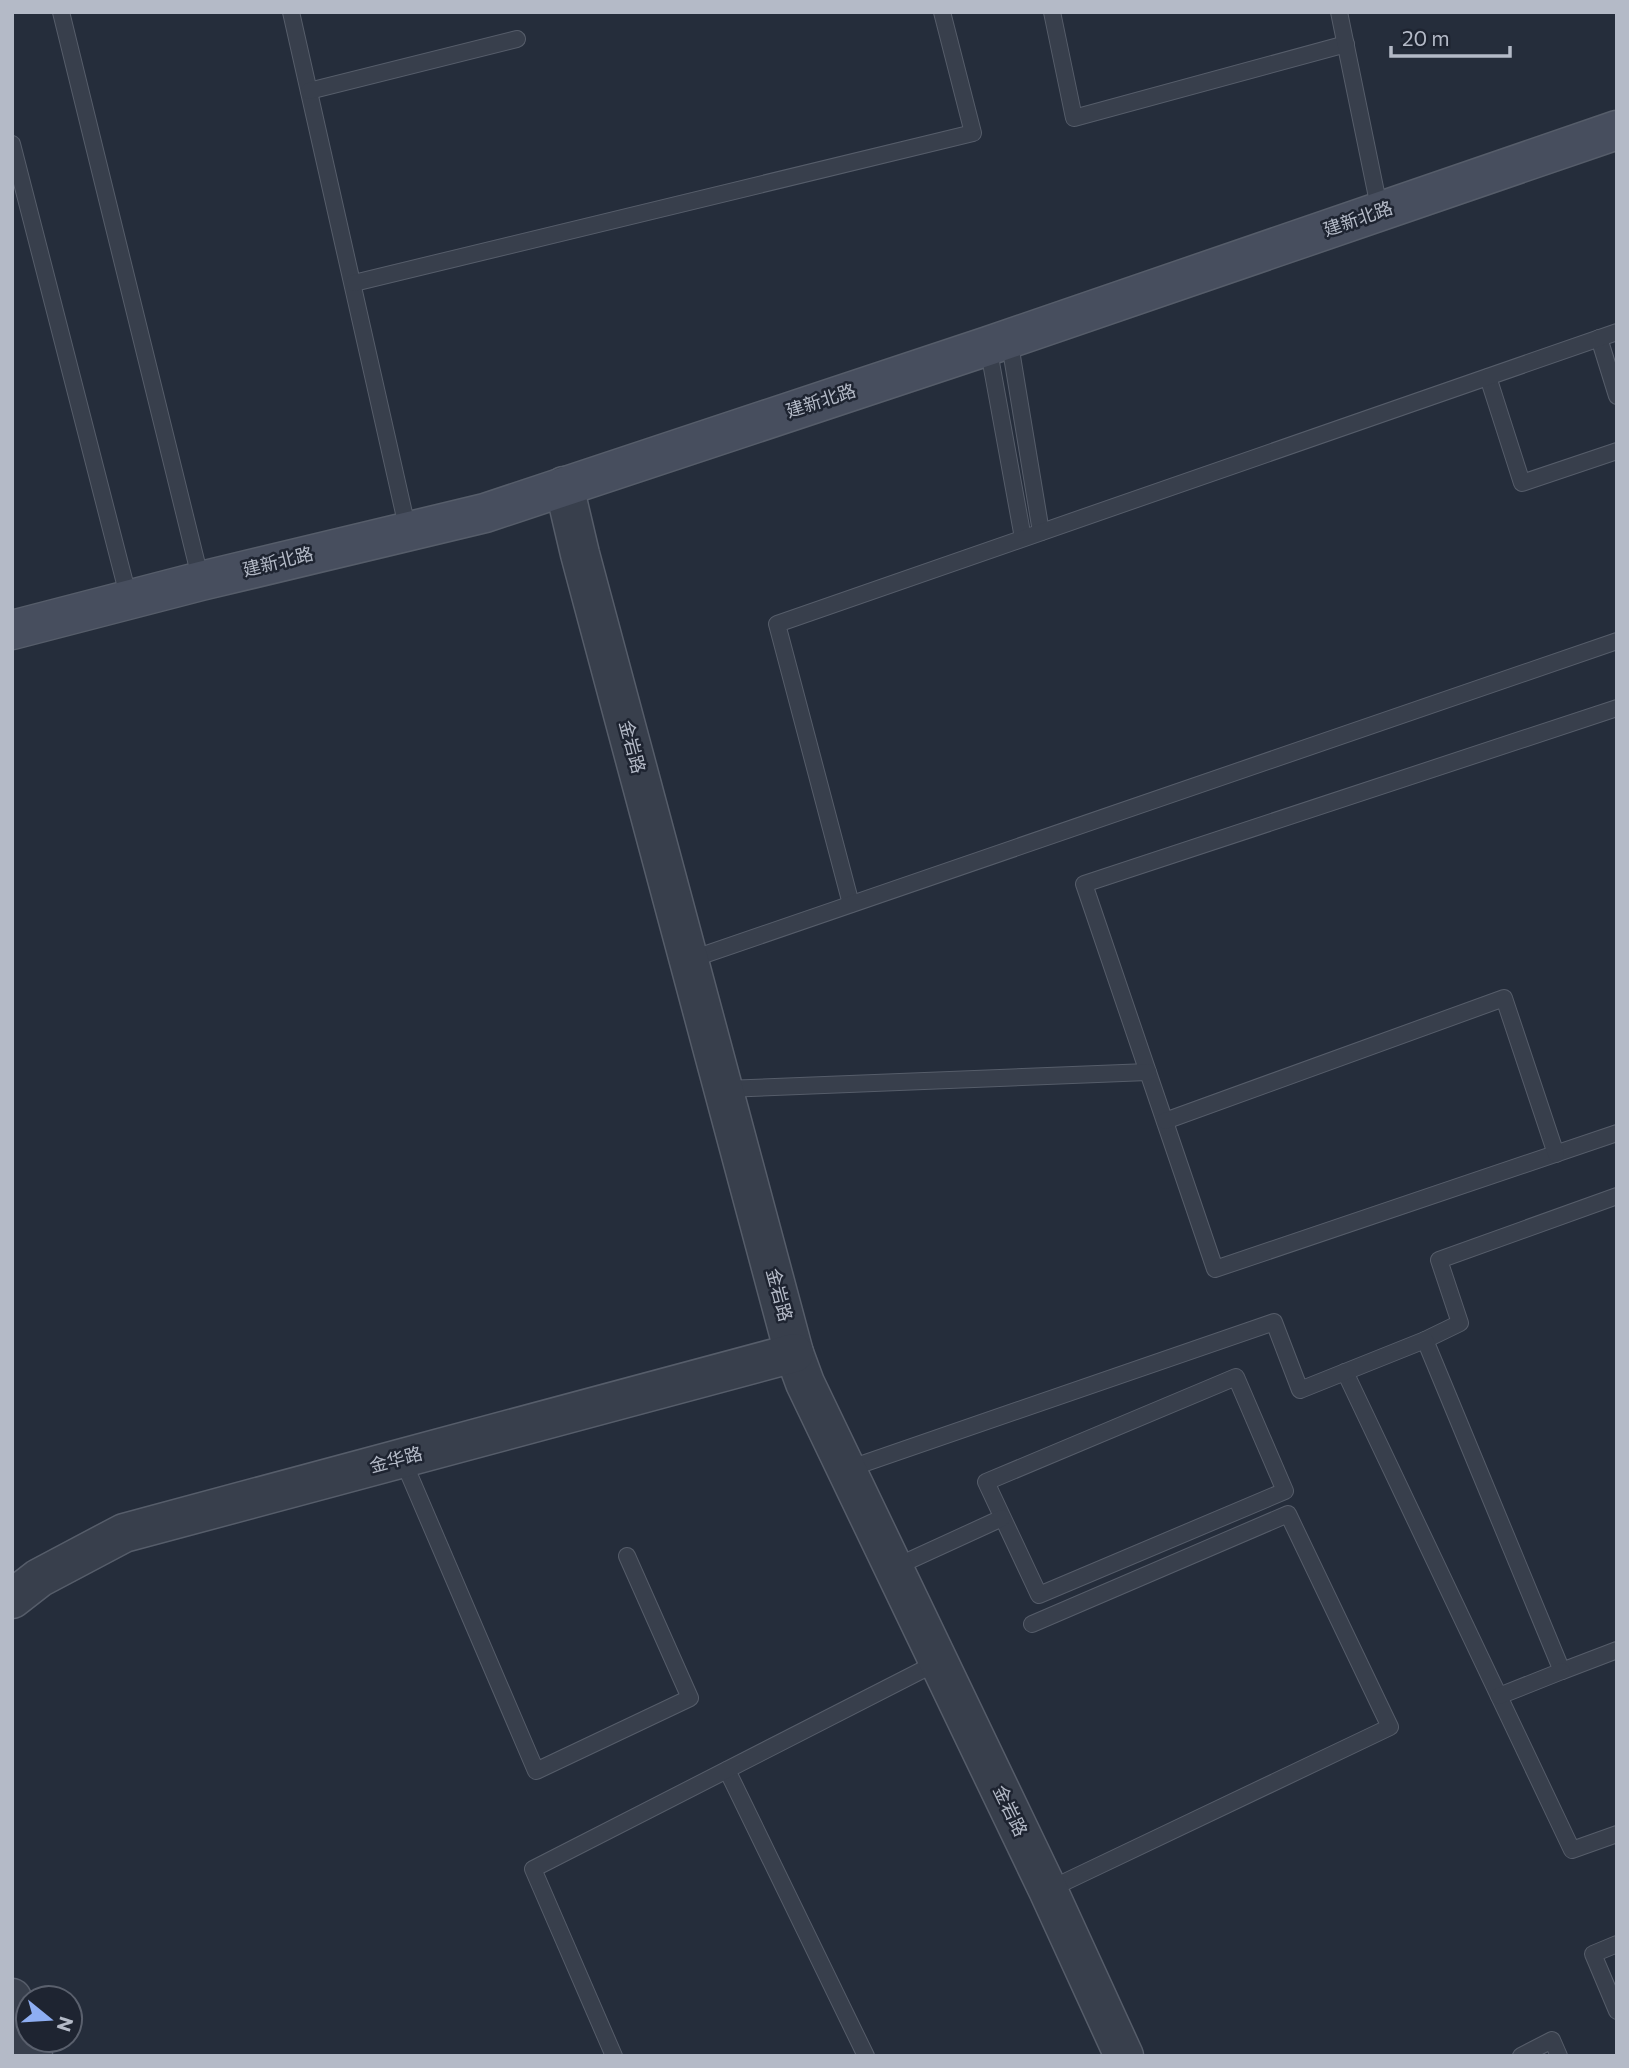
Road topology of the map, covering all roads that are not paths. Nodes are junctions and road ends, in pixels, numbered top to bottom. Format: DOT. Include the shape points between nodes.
graph roads {
  1 [pos="61,12"];
  2 [pos="291,12"];
  3 [pos="942,12"];
  4 [pos="1052,12"];
  5 [pos="1339,12"];
  6 [pos="517,39"];
  7 [pos="1346,44"];
  8 [pos="309,91"];
  9 [pos="1617,130"];
  10 [pos="12,144"];
  11 [pos="1380,212"];
  12 [pos="354,283"];
  13 [pos="1617,332"];
  14 [pos="1599,338"];
  15 [pos="999,342"];
  16 [pos="1488,377"];
  17 [pos="1617,396"];
  18 [pos="1617,451"];
  19 [pos="564,486"];
  20 [pos="408,531"];
  21 [pos="1041,532"];
  22 [pos="1023,538"];
  23 [pos="201,581"];
  24 [pos="129,601"];
  25 [pos="12,630"];
  26 [pos="1617,641"];
  27 [pos="1617,708"];
  28 [pos="851,904"];
  29 [pos="689,960"];
  30 [pos="1148,1073"];
  31 [pos="723,1089"];
  32 [pos="1165,1121"];
  33 [pos="1617,1133"];
  34 [pos="1556,1154"];
  35 [pos="1617,1196"];
  36 [pos="1425,1340"];
  37 [pos="794,1353"];
  38 [pos="1345,1372"];
  39 [pos="402,1458"];
  40 [pos="845,1470"];
  41 [pos="1002,1518"];
  42 [pos="627,1556"];
  43 [pos="893,1568"];
  44 [pos="12,1599"];
  45 [pos="1032,1624"];
  46 [pos="1617,1650"];
  47 [pos="938,1662"];
  48 [pos="1562,1671"];
  49 [pos="1499,1696"];
  50 [pos="727,1770"];
  51 [pos="1617,1834"];
  52 [pos="1048,1890"];
  53 [pos="1617,1944"];
  54 [pos="12,1998"];
  55 [pos="1617,2011"];
  56 [pos="1117,2054"];
  57 [pos="33,2056"];
  58 [pos="614,2056"];
  59 [pos="866,2056"];
  60 [pos="1521,2056"];
  61 [pos="1559,2056"];
  1 -- 23 [label="lane"];
  2 -- 8 [label="lane"];
  3 -- 12 [label="lane" via="973,133"];
  4 -- 7 [label="lane" via="1074,118"];
  5 -- 7 [label="lane"];
  6 -- 8 [label="lane"];
  7 -- 11 [label="lane"];
  8 -- 12 [label="lane"];
  9 -- 11 [label="main road, 建新北路"];
  10 -- 24 [label="lane"];
  11 -- 15 [label="main road, 建新北路"];
  12 -- 20 [label="lane"];
  13 -- 14 [label="lane"];
  14 -- 16 [label="lane"];
  14 -- 17 [label="lane"];
  15 -- 19 [label="main road, 建新北路"];
  15 -- 21 [label="lane"];
  15 -- 22 [label="lane"];
  16 -- 18 [label="lane" via="1522,483"];
  16 -- 21 [label="lane"];
  19 -- 20 [label="main road, 建新北路" via="485,513"];
  19 -- 29 [label="street, 金岩路"];
  20 -- 23 [label="main road, 建新北路"];
  21 -- 22 [label="lane"];
  22 -- 28 [label="lane" via="777,624"];
  23 -- 24 [label="main road, 建新北路"];
  24 -- 25 [label="main road, 建新北路"];
  26 -- 28 [label="lane"];
  27 -- 30 [label="lane" via="1084,884"];
  28 -- 29 [label="lane"];
  29 -- 31 [label="street, 金岩路"];
  30 -- 31 [label="lane"];
  30 -- 32 [label="lane"];
  31 -- 37 [label="street, 金岩路"];
  32 -- 34 [label="lane" via="1215,1269"];
  32 -- 34 [label="lane" via="1504,998"];
  33 -- 34 [label="lane"];
  35 -- 36 [label="lane" via="1438,1259 1460,1323"];
  36 -- 38 [label="lane"];
  36 -- 48 [label="lane"];
  37 -- 39 [label="street, 金华路"];
  37 -- 40 [label="street, 金岩路"];
  38 -- 40 [label="lane" via="1300,1390 1274,1322"];
  38 -- 49 [label="lane"];
  39 -- 42 [label="lane" via="536,1771 690,1698"];
  39 -- 44 [label="street, 金华路" via="124,1533 39,1578"];
  40 -- 43 [label="street, 金岩路"];
  41 -- 41 [label="lane" via="986,1482 1236,1377 1284,1491 1039,1595"];
  41 -- 43 [label="lane"];
  43 -- 47 [label="street, 金岩路"];
  45 -- 52 [label="lane" via="1288,1514 1390,1727"];
  46 -- 48 [label="lane"];
  47 -- 50 [label="lane"];
  47 -- 52 [label="street, 金岩路"];
  48 -- 49 [label="lane"];
  49 -- 51 [label="lane" via="1572,1850"];
  50 -- 58 [label="lane" via="533,1869"];
  50 -- 59 [label="lane"];
  52 -- 56 [label="street, 金岩路"];
  53 -- 55 [label="lane" via="1593,1954"];
  54 -- 57 [label="street"];
  60 -- 61 [label="lane" via="1552,2040"];
}
